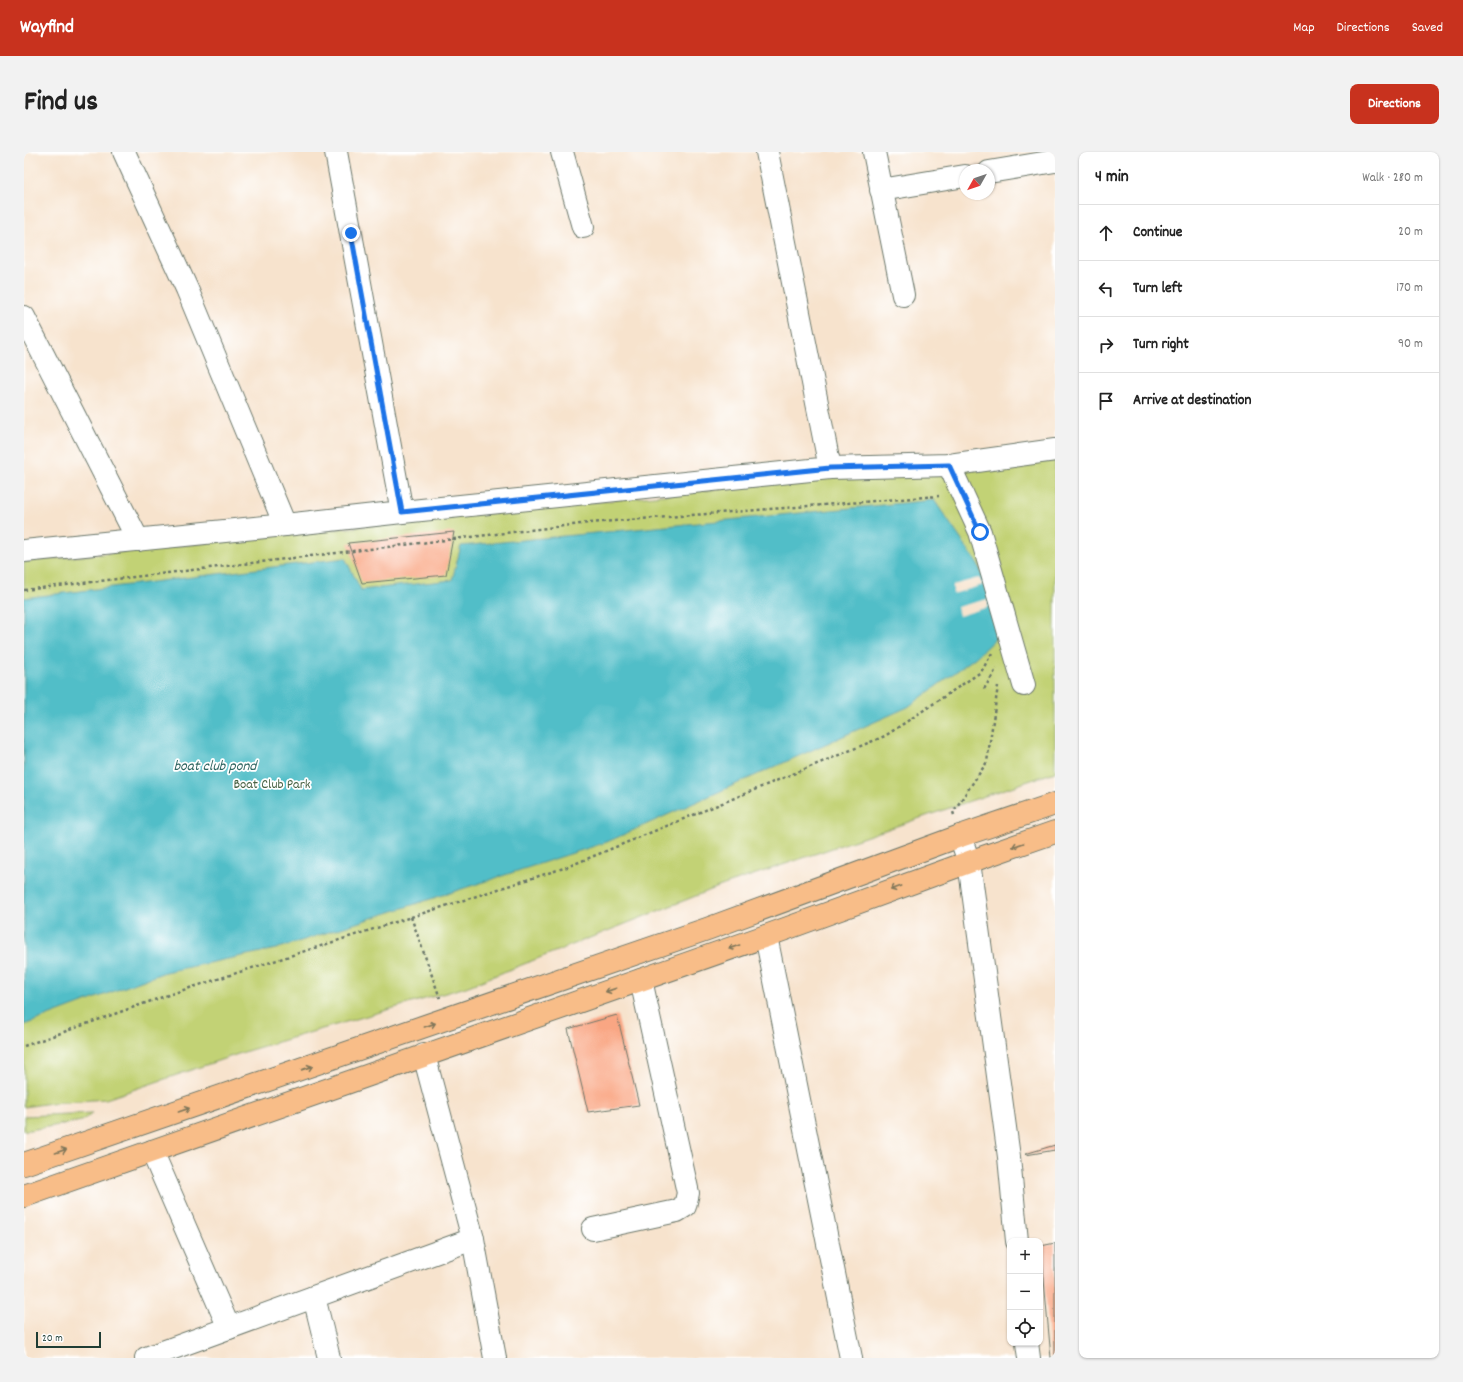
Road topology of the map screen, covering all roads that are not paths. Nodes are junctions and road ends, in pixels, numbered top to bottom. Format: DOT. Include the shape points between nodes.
graph roads {
  1 [pos="124,152"];
  2 [pos="336,152"];
  3 [pos="562,152"];
  4 [pos="767,152"];
  5 [pos="874,152"];
  6 [pos="1055,161"];
  7 [pos="995,171"];
  8 [pos="959,177"];
  9 [pos="882,190"];
  10 [pos="583,227"];
  11 [pos="903,295"];
  12 [pos="24,317"];
  13 [pos="1055,450"];
  14 [pos="949,465"];
  15 [pos="830,468"];
  16 [pos="402,512"];
  17 [pos="285,525"];
  18 [pos="138,540"];
  19 [pos="24,551"];
  20 [pos="1024,685"];
  21 [pos="1055,804"];
  22 [pos="1055,832"];
  23 [pos="960,836"];
  24 [pos="969,862"];
  25 [pos="766,936"];
  26 [pos="641,980"];
  27 [pos="424,1055"];
  28 [pos="152,1151"];
  29 [pos="24,1164"];
  30 [pos="24,1196"];
  31 [pos="593,1229"];
  32 [pos="1017,1238"];
  33 [pos="473,1239"];
  34 [pos="314,1297"];
  35 [pos="229,1328"];
  36 [pos="1027,1346"];
  37 [pos="146,1358"];
  38 [pos="329,1358"];
  39 [pos="495,1358"];
  40 [pos="851,1358"];
  41 [pos="1028,1358"];
  1 -- 17 [label="street" via="187,288"];
  2 -- 16 [label="street"];
  3 -- 10 [label="street"];
  4 -- 15 [label="street"];
  5 -- 9 [label="street"];
  6 -- 7 [label="street"];
  8 -- 9 [label="street"];
  9 -- 11 [label="street"];
  12 -- 18 [label="street"];
  13 -- 14 [label="street"];
  14 -- 15 [label="street"];
  14 -- 20 [label="street" via="980,532"];
  15 -- 16 [label="street"];
  16 -- 17 [label="street"];
  17 -- 18 [label="street"];
  18 -- 19 [label="street"];
  21 -- 23 [label="highway"];
  22 -- 24 [label="highway, one-way"];
  23 -- 24 [label="street"];
  29 -- 23 [label="highway, one-way" via="707,929"];
  24 -- 25 [label="highway, one-way"];
  24 -- 32 [label="street" via="1009,1157"];
  25 -- 26 [label="highway, one-way"];
  25 -- 40 [label="street"];
  26 -- 27 [label="highway, one-way"];
  26 -- 31 [label="street" via="688,1193 685,1206 676,1212"];
  27 -- 28 [label="highway"];
  27 -- 33 [label="street"];
  28 -- 30 [label="highway"];
  28 -- 35 [label="street"];
  33 -- 34 [label="street"];
  33 -- 39 [label="street"];
  34 -- 35 [label="street"];
  34 -- 38 [label="street"];
  35 -- 37 [label="street"];
  36 -- 41 [label="street"];
}
